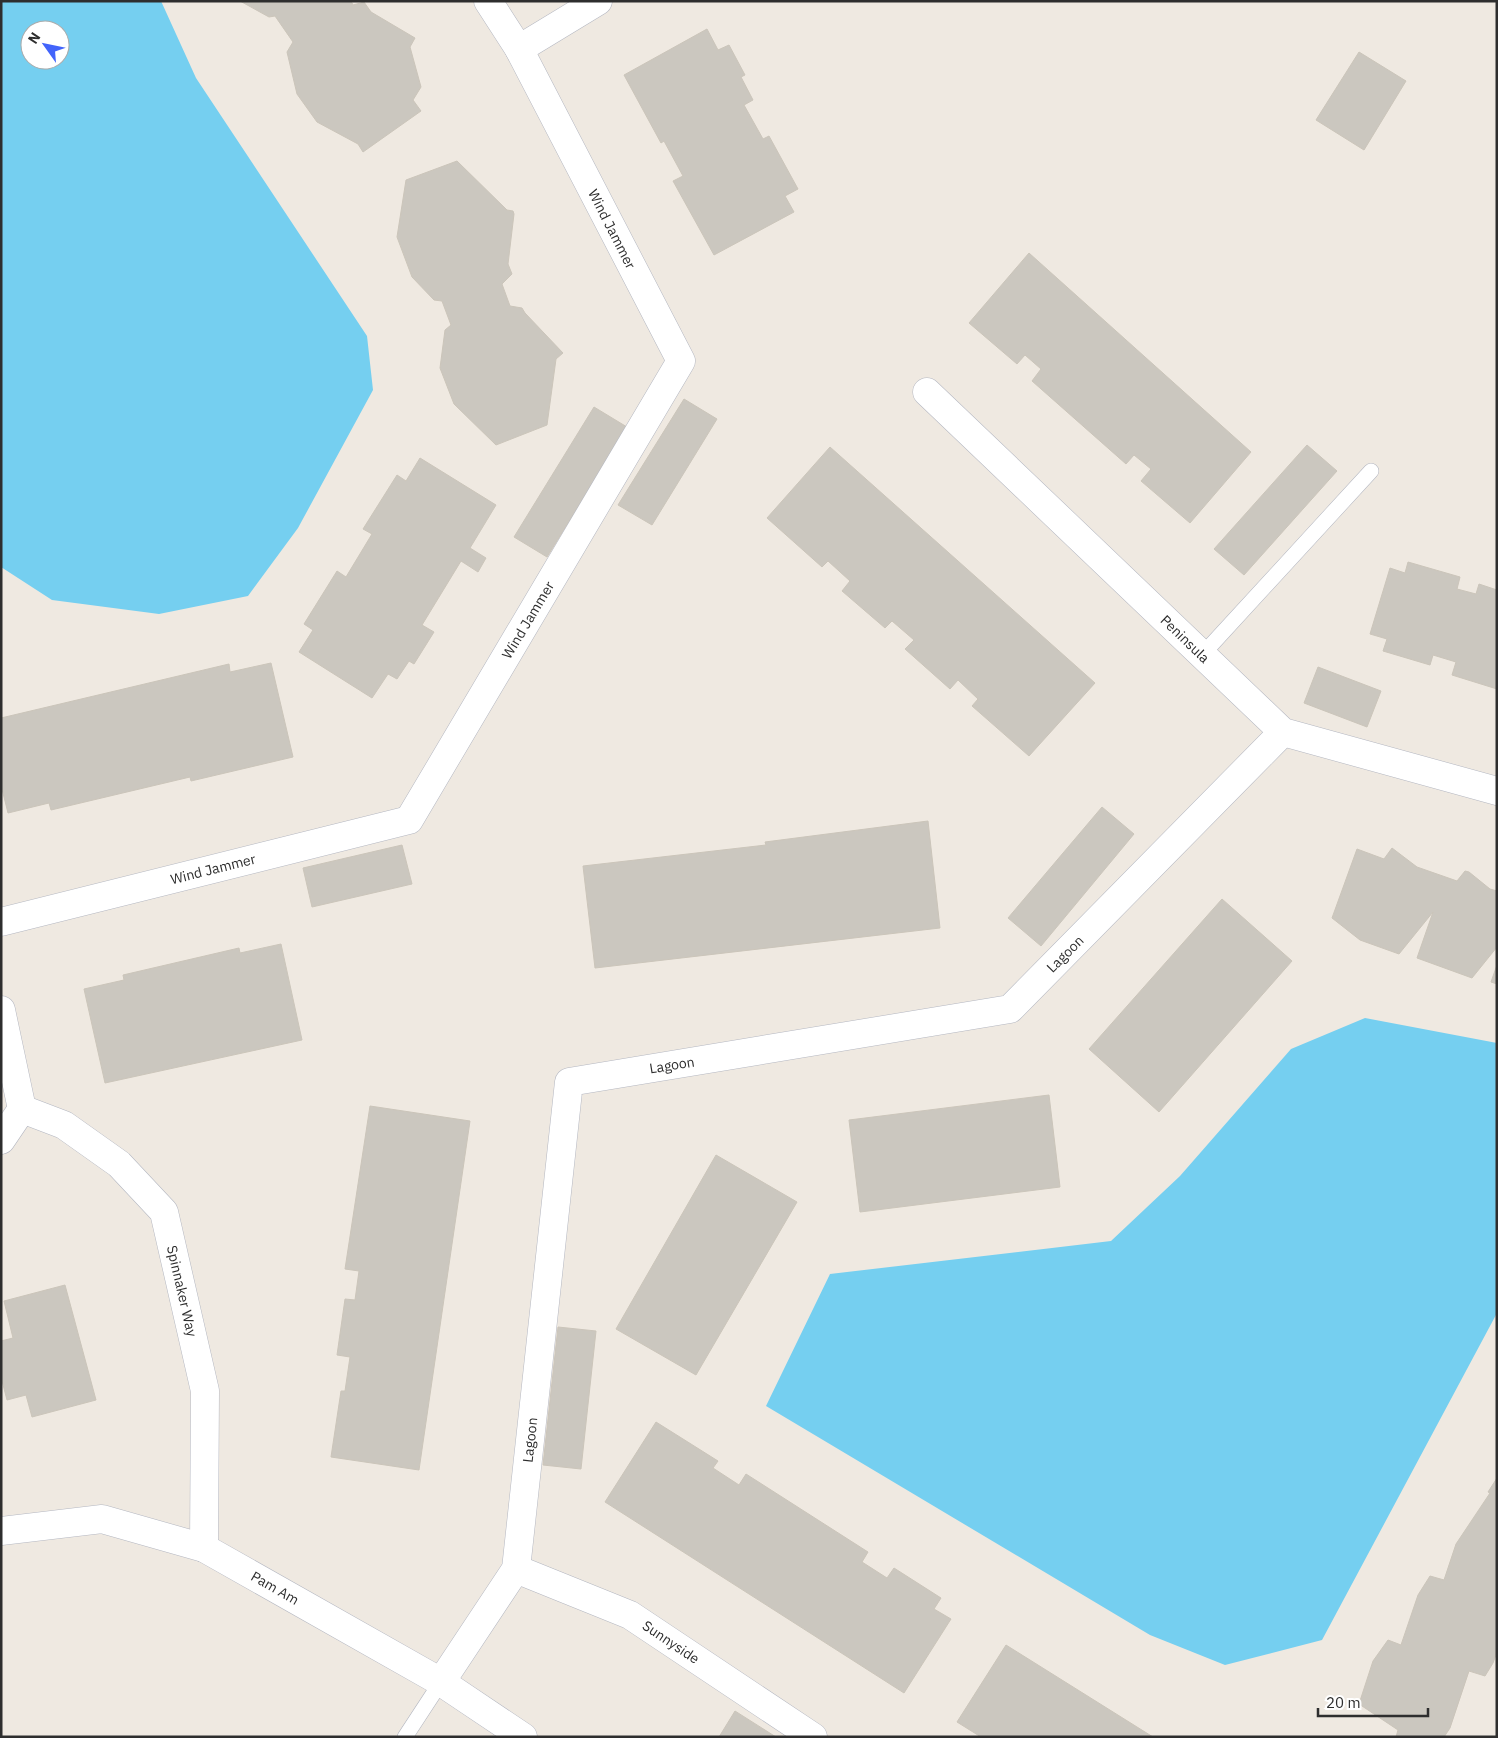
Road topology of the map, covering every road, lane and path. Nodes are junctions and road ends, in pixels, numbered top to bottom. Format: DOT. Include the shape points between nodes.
graph roads {
  1 [pos="488,1"];
  2 [pos="598,1"];
  3 [pos="519,49"];
  4 [pos="927,392"];
  5 [pos="1371,472"];
  6 [pos="1202,655"];
  7 [pos="1283,732"];
  8 [pos="1497,791"];
  9 [pos="1,922"];
  10 [pos="1,1010"];
  11 [pos="22,1109"];
  12 [pos="1,1140"];
  13 [pos="1,1531"];
  14 [pos="204,1548"];
  15 [pos="516,1570"];
  16 [pos="441,1682"];
  17 [pos="405,1737"];
  18 [pos="523,1737"];
  19 [pos="813,1737"];
  1 -- 3 [label="street, Wind Jammer"];
  2 -- 3 [label="street"];
  3 -- 9 [label="street, Wind Jammer" via="681,362 440,769 409,820"];
  4 -- 6 [label="street, Peninsula"];
  5 -- 6 [label="lane"];
  6 -- 7 [label="street, Peninsula"];
  7 -- 8 [label="street, Peninsula"];
  7 -- 15 [label="street, Lagoon" via="1010,1009 569,1082"];
  10 -- 11 [label="street"];
  11 -- 12 [label="street"];
  11 -- 14 [label="street, Spinnaker Way" via="64,1125 119,1164 164,1212 205,1391"];
  13 -- 14 [label="street, Pam Am" via="102,1519"];
  14 -- 16 [label="street, Pam Am"];
  15 -- 16 [label="street, Lagoon"];
  15 -- 19 [label="street, Sunnyside" via="630,1615"];
  16 -- 17 [label="lane"];
  16 -- 18 [label="street, Pam Am"];
}
